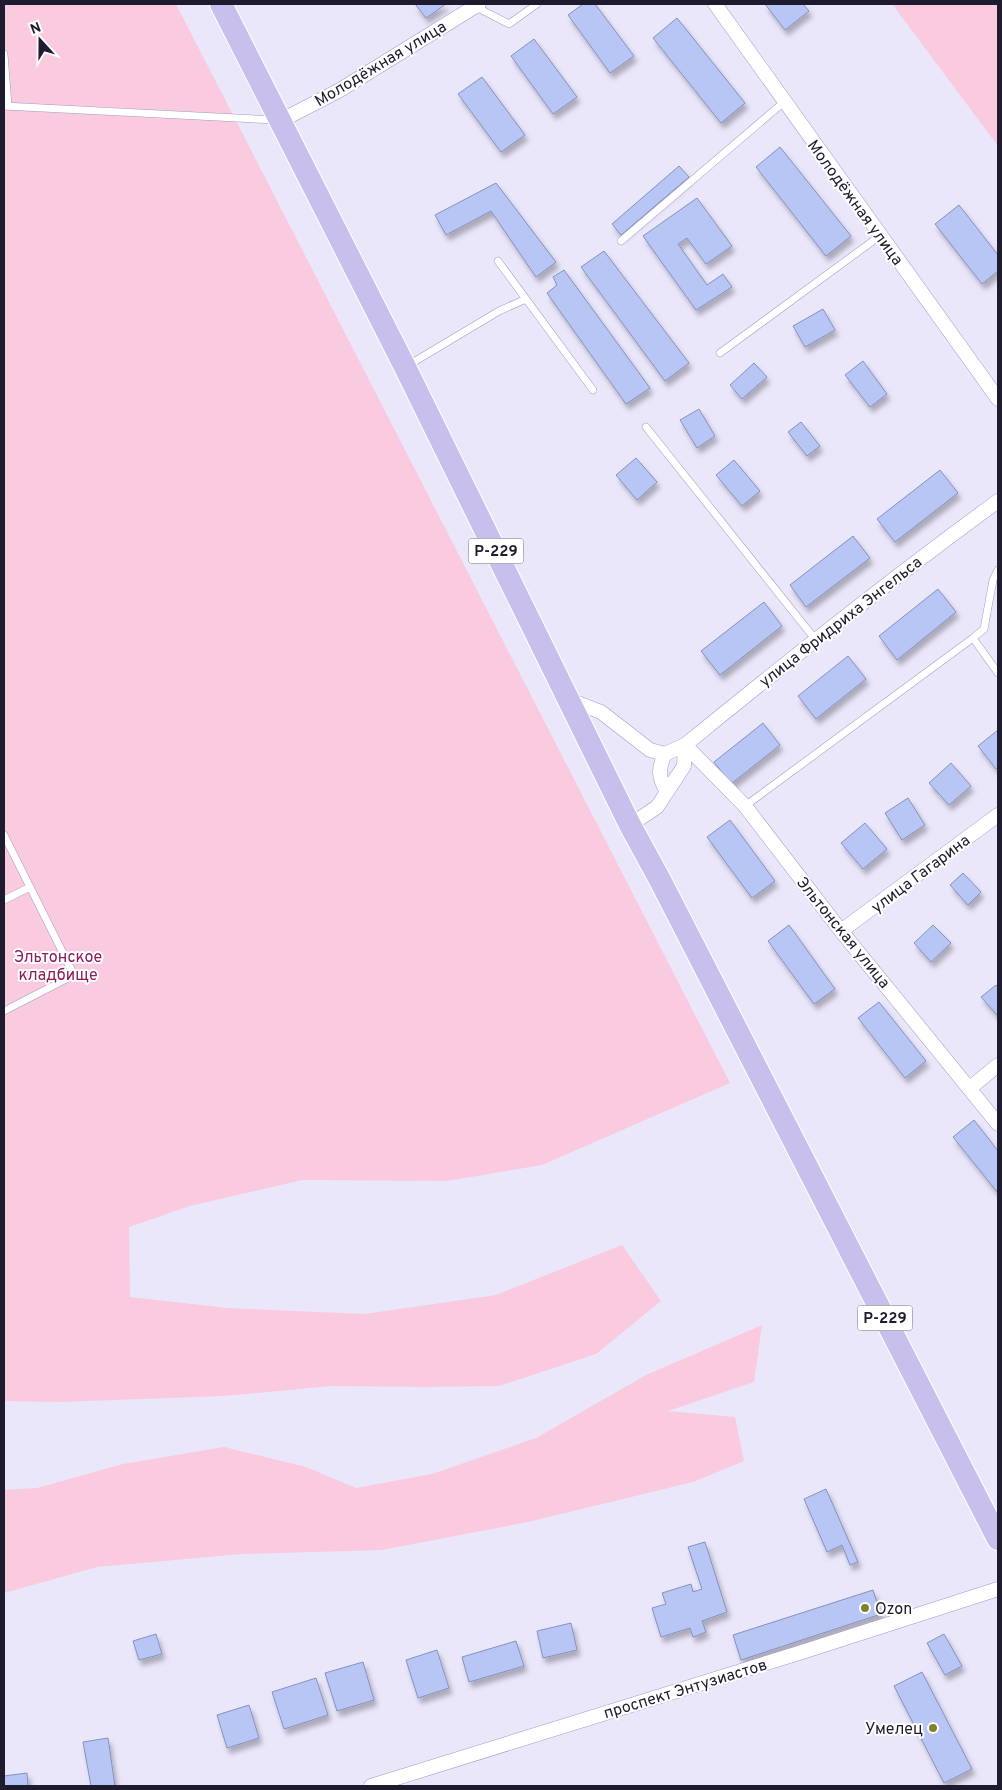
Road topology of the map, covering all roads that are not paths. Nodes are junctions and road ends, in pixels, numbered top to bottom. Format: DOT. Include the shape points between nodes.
graph roads {
  1 [pos="221,4"];
  2 [pos="537,4"];
  3 [pos="715,4"];
  4 [pos="476,5"];
  5 [pos="4,54"];
  6 [pos="784,102"];
  7 [pos="6,106"];
  8 [pos="280,120"];
  9 [pos="882,236"];
  10 [pos="620,241"];
  11 [pos="498,261"];
  12 [pos="526,298"];
  13 [pos="720,353"];
  14 [pos="405,367"];
  15 [pos="594,390"];
  16 [pos="998,399"];
  17 [pos="646,427"];
  18 [pos="998,500"];
  19 [pos="998,570"];
  20 [pos="973,638"];
  21 [pos="815,639"];
  22 [pos="998,674"];
  23 [pos="570,700"];
  24 [pos="685,745"];
  25 [pos="665,754"];
  26 [pos="667,792"];
  27 [pos="745,806"];
  28 [pos="998,815"];
  29 [pos="630,825"];
  30 [pos="4,836"];
  31 [pos="30,887"];
  32 [pos="4,900"];
  33 [pos="842,931"];
  34 [pos="4,1011"];
  35 [pos="998,1065"];
  36 [pos="970,1088"];
  37 [pos="998,1124"];
  38 [pos="998,1539"];
  39 [pos="998,1589"];
  40 [pos="371,1786"];
  1 -- 8 [label="main road, Р-229"];
  2 -- 4 [label="lane" via="509,24"];
  3 -- 6 [label="street, Молодёжная улица"];
  4 -- 8 [label="street, Молодёжная улица" via="340,90"];
  5 -- 7 [label="lane"];
  6 -- 9 [label="street, Молодёжная улица"];
  6 -- 10 [label="lane"];
  7 -- 8 [label="lane"];
  8 -- 14 [label="main road, Р-229"];
  9 -- 13 [label="lane"];
  9 -- 16 [label="street, Молодёжная улица"];
  11 -- 12 [label="lane"];
  12 -- 14 [label="lane"];
  12 -- 15 [label="lane"];
  14 -- 23 [label="main road, Р-229"];
  17 -- 21 [label="lane"];
  18 -- 21 [label="street, улица Фридриха Энгельса"];
  19 -- 20 [label="lane" via="993,580 984,629"];
  20 -- 22 [label="lane"];
  20 -- 27 [label="lane"];
  21 -- 24 [label="street, улица Фридриха Энгельса"];
  23 -- 25 [label="street" via="601,712 650,750"];
  23 -- 29 [label="main road, Р-229"];
  24 -- 25 [label="street, улица Фридриха Энгельса"];
  24 -- 26 [label="street" via="684,766"];
  24 -- 27 [label="street, Эльтонская улица"];
  25 -- 26 [label="street" via="659,775"];
  26 -- 29 [label="street" via="657,807"];
  27 -- 33 [label="street, Эльтонская улица"];
  28 -- 33 [label="street, улица Гагарина"];
  29 -- 38 [label="main road, Р-229"];
  30 -- 31 [label="lane"];
  31 -- 32 [label="lane"];
  31 -- 34 [label="lane" via="74,975"];
  33 -- 36 [label="street, Эльтонская улица"];
  35 -- 36 [label="street"];
  36 -- 37 [label="street, Эльтонская улица"];
  39 -- 40 [label="street, проспект Энтузиастов"];
}
